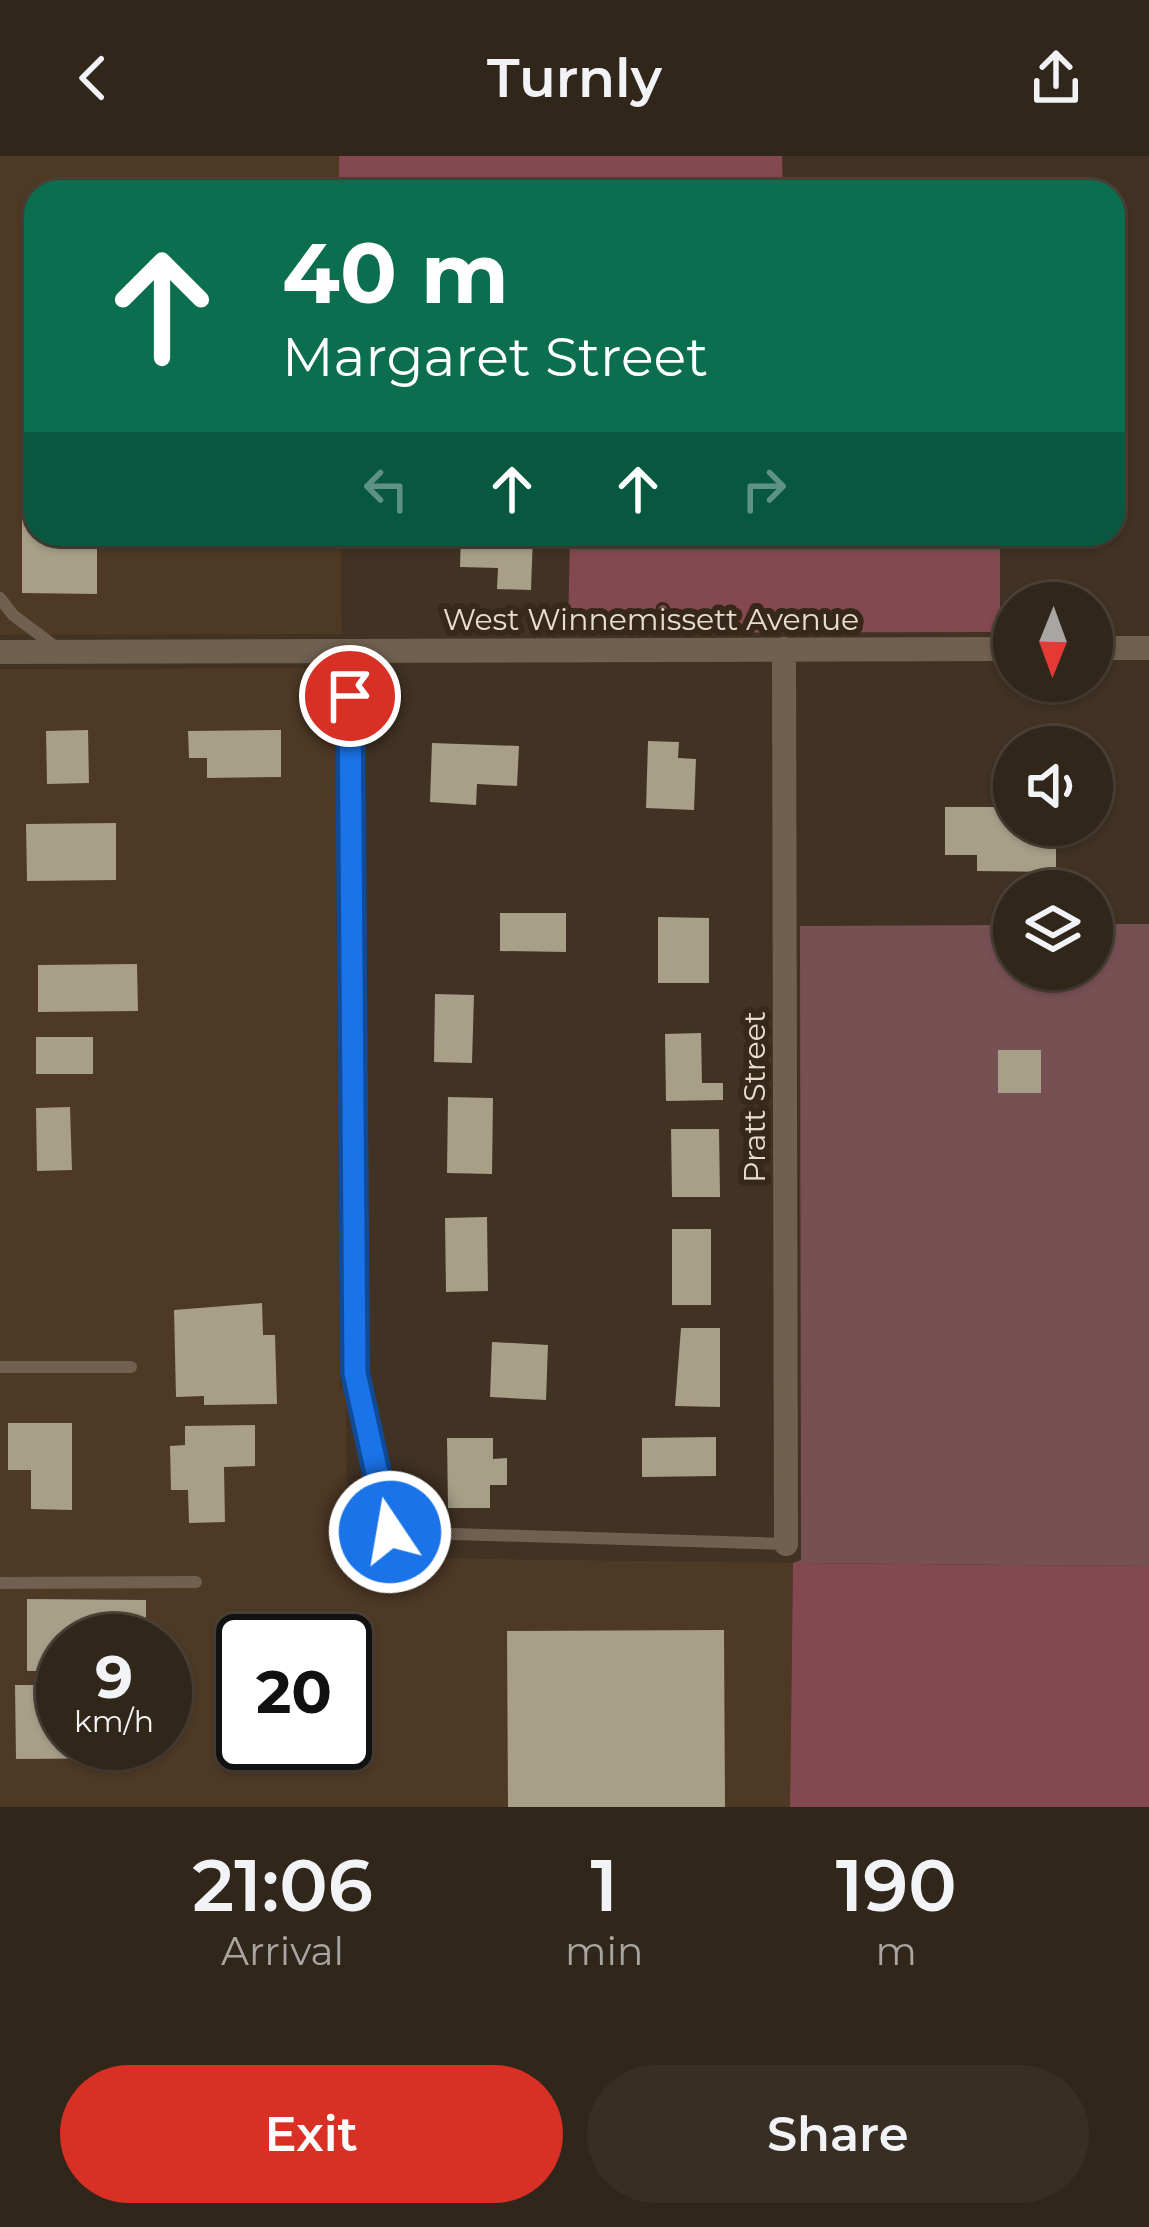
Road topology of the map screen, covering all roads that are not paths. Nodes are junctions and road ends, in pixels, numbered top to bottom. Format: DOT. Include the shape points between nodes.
graph roads {
  1 [pos="0,598"];
  2 [pos="1113,648"];
  3 [pos="1149,648"];
  4 [pos="784,649"];
  5 [pos="993,649"];
  6 [pos="350,651"];
  7 [pos="0,652"];
  8 [pos="62,652"];
  9 [pos="0,1367"];
  10 [pos="131,1367"];
  11 [pos="355,1373"];
  12 [pos="786,1544"];
  13 [pos="196,1582"];
  14 [pos="0,1583"];
  1 -- 8 [label="lane"];
  2 -- 3 [label="street"];
  4 -- 5 [label="street, West Winnemissett Avenue"];
  4 -- 6 [label="street, West Winnemissett Avenue"];
  4 -- 12 [label="street, Pratt Street"];
  6 -- 8 [label="street, West Winnemissett Avenue"];
  6 -- 11 [label="street"];
  7 -- 8 [label="street, West Winnemissett Avenue"];
  9 -- 10 [label="lane"];
  11 -- 12 [label="lane" via="390,1532"];
  13 -- 14 [label="lane"];
}
